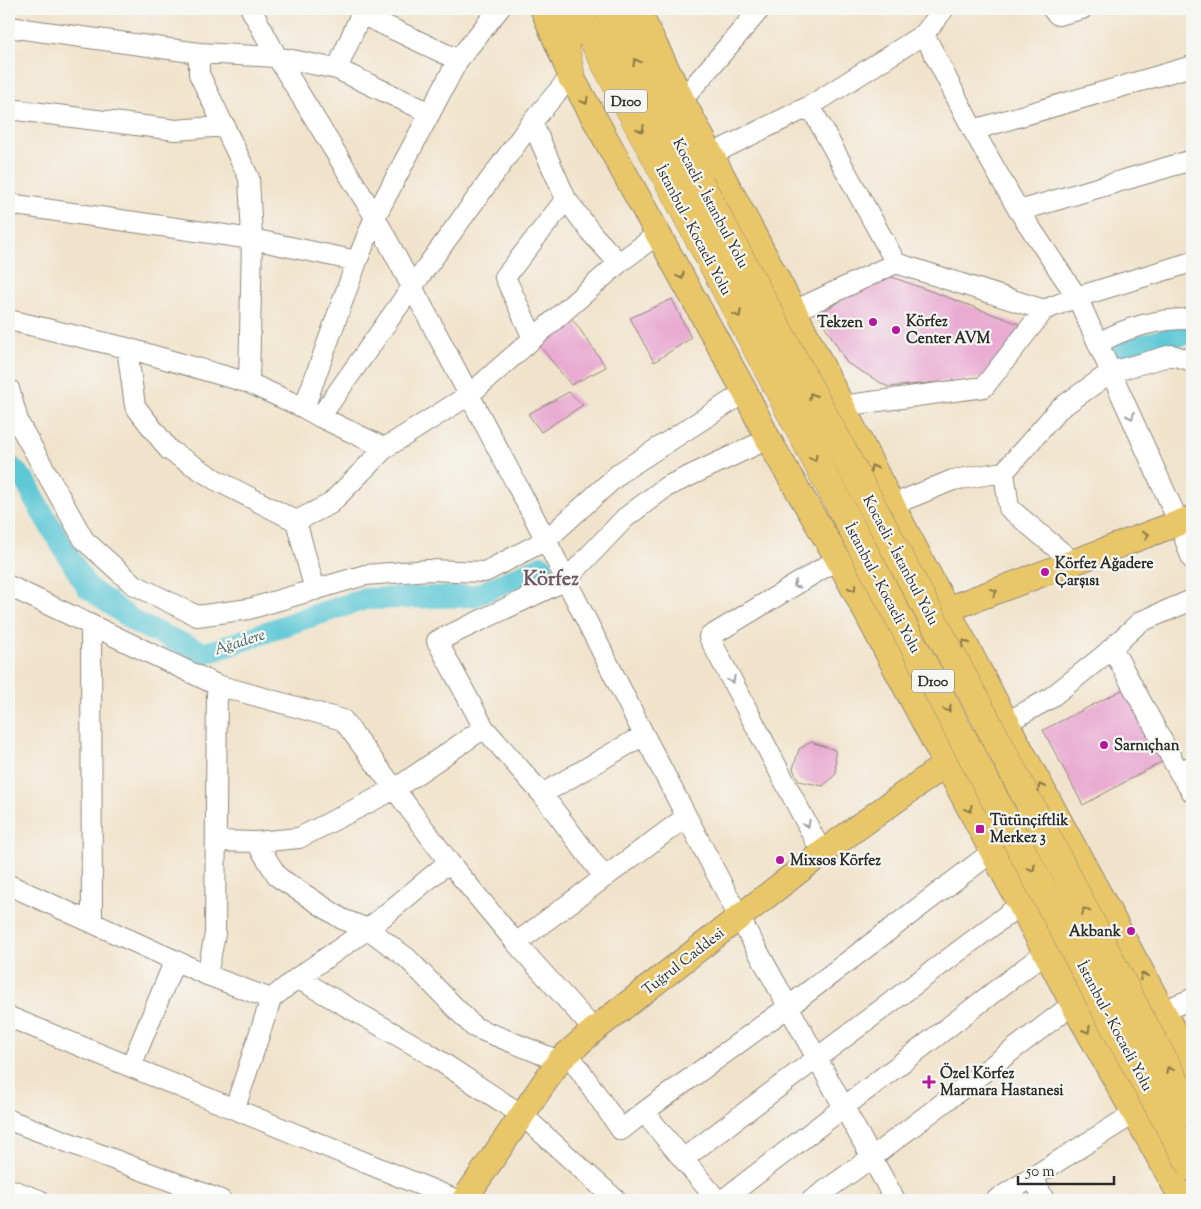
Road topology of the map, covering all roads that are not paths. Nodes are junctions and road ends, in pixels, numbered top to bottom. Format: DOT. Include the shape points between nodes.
graph roads {
  1 [pos="251,9"];
  2 [pos="499,9"];
  3 [pos="543,9"];
  4 [pos="557,9"];
  5 [pos="576,9"];
  6 [pos="608,9"];
  7 [pos="637,9"];
  8 [pos="760,9"];
  9 [pos="944,9"];
  10 [pos="1052,9"];
  11 [pos="1082,9"];
  12 [pos="9,27"];
  13 [pos="924,34"];
  14 [pos="199,53"];
  15 [pos="277,57"];
  16 [pos="458,60"];
  17 [pos="1192,66"];
  18 [pos="337,70"];
  19 [pos="571,76"];
  20 [pos="682,100"];
  21 [pos="810,106"];
  22 [pos="9,109"];
  23 [pos="430,113"];
  24 [pos="532,122"];
  25 [pos="225,126"];
  26 [pos="973,130"];
  27 [pos="712,154"];
  28 [pos="1192,160"];
  29 [pos="566,199"];
  30 [pos="9,204"];
  31 [pos="1019,212"];
  32 [pos="375,217"];
  33 [pos="658,234"];
  34 [pos="252,239"];
  35 [pos="357,261"];
  36 [pos="1192,262"];
  37 [pos="619,263"];
  38 [pos="896,263"];
  39 [pos="412,287"];
  40 [pos="1078,297"];
  41 [pos="1044,310"];
  42 [pos="794,311"];
  43 [pos="1192,319"];
  44 [pos="9,320"];
  45 [pos="533,338"];
  46 [pos="1099,344"];
  47 [pos="127,348"];
  48 [pos="1192,361"];
  49 [pos="1111,372"];
  50 [pos="249,383"];
  51 [pos="9,389"];
  52 [pos="745,392"];
  53 [pos="469,394"];
  54 [pos="841,406"];
  55 [pos="312,413"];
  56 [pos="14,423"];
  57 [pos="768,439"];
  58 [pos="385,448"];
  59 [pos="1004,472"];
  60 [pos="892,505"];
  61 [pos="1186,520"];
  62 [pos="296,521"];
  63 [pos="546,540"];
  64 [pos="832,550"];
  65 [pos="1192,559"];
  66 [pos="1073,562"];
  67 [pos="566,580"];
  68 [pos="9,586"];
  69 [pos="314,590"];
  70 [pos="1192,600"];
  71 [pos="948,610"];
  72 [pos="91,626"];
  73 [pos="1112,648"];
  74 [pos="216,685"];
  75 [pos="484,728"];
  76 [pos="1012,732"];
  77 [pos="644,735"];
  78 [pos="1186,769"];
  79 [pos="950,773"];
  80 [pos="395,789"];
  81 [pos="1192,792"];
  82 [pos="542,794"];
  83 [pos="686,817"];
  84 [pos="216,841"];
  85 [pos="256,842"];
  86 [pos="992,852"];
  87 [pos="822,854"];
  88 [pos="449,862"];
  89 [pos="604,877"];
  90 [pos="9,885"];
  91 [pos="1020,905"];
  92 [pos="739,918"];
  93 [pos="92,923"];
  94 [pos="368,929"];
  95 [pos="516,943"];
  96 [pos="1046,952"];
  97 [pos="175,960"];
  98 [pos="208,974"];
  99 [pos="296,978"];
  100 [pos="271,999"];
  101 [pos="1192,999"];
  102 [pos="1073,1004"];
  103 [pos="788,1007"];
  104 [pos="1162,1011"];
  105 [pos="9,1017"];
  106 [pos="594,1030"];
  107 [pos="563,1057"];
  108 [pos="816,1058"];
  109 [pos="1192,1065"];
  110 [pos="131,1066"];
  111 [pos="843,1107"];
  112 [pos="235,1108"];
  113 [pos="644,1112"];
  114 [pos="1192,1112"];
  115 [pos="1135,1113"];
  116 [pos="522,1115"];
  117 [pos="9,1120"];
  118 [pos="871,1158"];
  119 [pos="683,1159"];
  120 [pos="1192,1167"];
  121 [pos="1032,1177"];
  122 [pos="9,1189"];
  123 [pos="39,1200"];
  124 [pos="222,1200"];
  125 [pos="457,1200"];
  126 [pos="464,1200"];
  127 [pos="616,1200"];
  128 [pos="716,1200"];
  129 [pos="723,1200"];
  130 [pos="812,1200"];
  131 [pos="895,1200"];
  132 [pos="996,1200"];
  133 [pos="1044,1200"];
  134 [pos="1183,1200"];
  1 -- 15 [label="street"];
  2 -- 16 [label="street"];
  3 -- 19 [label="main road"];
  4 -- 19 [label="highway"];
  5 -- 120 [label="highway, İstanbul - Kocaeli Yolu / D100, one-way, bridge"];
  114 -- 6 [label="highway, Kocaeli - İstanbul Yolu / D100, one-way, bridge"];
  7 -- 20 [label="main road"];
  8 -- 20 [label="street"];
  9 -- 13 [label="street"];
  10 -- 11 [label="street" via="1058,15"];
  12 -- 14 [label="street"];
  13 -- 21 [label="street"];
  13 -- 26 [label="street"];
  14 -- 15 [label="street"];
  14 -- 25 [label="street" via="199,74"];
  15 -- 18 [label="street"];
  15 -- 32 [label="street"];
  16 -- 18 [label="street" via="361,14"];
  16 -- 23 [label="street"];
  17 -- 26 [label="street"];
  18 -- 23 [label="street"];
  19 -- 24 [label="street"];
  19 -- 33 [label="main road, one-way"];
  20 -- 27 [label="main road"];
  21 -- 27 [label="street"];
  21 -- 38 [label="street"];
  22 -- 25 [label="street" via="176,130"];
  23 -- 32 [label="street"];
  24 -- 29 [label="street"];
  24 -- 39 [label="street"];
  25 -- 34 [label="street" via="249,178"];
  26 -- 31 [label="street"];
  27 -- 42 [label="main road"];
  28 -- 31 [label="street"];
  29 -- 37 [label="street"];
  29 -- 45 [label="street" via="505,277"];
  30 -- 34 [label="street"];
  31 -- 40 [label="street"];
  32 -- 35 [label="street"];
  32 -- 39 [label="street"];
  33 -- 37 [label="street"];
  33 -- 52 [label="main road, one-way"];
  34 -- 35 [label="street"];
  34 -- 50 [label="street"];
  35 -- 55 [label="street"];
  36 -- 40 [label="street"];
  37 -- 45 [label="street"];
  38 -- 41 [label="street"];
  38 -- 42 [label="street"];
  39 -- 53 [label="street"];
  39 -- 55 [label="street"];
  40 -- 41 [label="street"];
  40 -- 46 [label="street"];
  41 -- 54 [label="street" via="984,387"];
  42 -- 54 [label="main road"];
  43 -- 46 [label="street" via="1172,319 1115,334"];
  44 -- 47 [label="street"];
  45 -- 53 [label="street"];
  46 -- 49 [label="street"];
  47 -- 50 [label="street"];
  47 -- 62 [label="street" via="135,406 168,450 216,480"];
  48 -- 49 [label="street" via="1172,354"];
  49 -- 59 [label="street" via="1059,409"];
  49 -- 61 [label="street, one-way"];
  50 -- 55 [label="street"];
  51 -- 56 [label="street"];
  52 -- 57 [label="main road"];
  52 -- 63 [label="street" via="621,472"];
  53 -- 58 [label="street"];
  53 -- 63 [label="street"];
  60 -- 54 [label="main road, one-way"];
  55 -- 58 [label="street"];
  56 -- 69 [label="street" via="84,540 133,584 197,616 249,609"];
  57 -- 64 [label="main road"];
  57 -- 67 [label="street" via="666,486 625,518"];
  58 -- 62 [label="street" via="330,504"];
  59 -- 60 [label="street" via="953,480"];
  59 -- 66 [label="street" via="1009,508"];
  60 -- 64 [label="main road"];
  60 -- 71 [label="main road"];
  61 -- 65 [label="street"];
  66 -- 61 [label="main road, one-way"];
  62 -- 69 [label="street"];
  63 -- 67 [label="street"];
  63 -- 69 [label="street" via="485,572 429,570 365,575"];
  64 -- 79 [label="main road, one-way"];
  64 -- 87 [label="street, one-way" via="709,637"];
  71 -- 66 [label="main road, one-way"];
  67 -- 75 [label="street" via="437,641"];
  67 -- 77 [label="street"];
  68 -- 72 [label="street"];
  70 -- 73 [label="street" via="1140,622"];
  76 -- 71 [label="main road, one-way"];
  72 -- 74 [label="street"];
  72 -- 93 [label="street"];
  73 -- 76 [label="street"];
  73 -- 78 [label="street"];
  74 -- 80 [label="street" via="343,720"];
  74 -- 84 [label="street"];
  75 -- 80 [label="street"];
  75 -- 82 [label="street"];
  76 -- 79 [label="main road, Tuğrul Caddesi"];
  104 -- 76 [label="main road, one-way"];
  77 -- 82 [label="street"];
  77 -- 83 [label="street"];
  78 -- 81 [label="street"];
  79 -- 86 [label="main road, one-way"];
  79 -- 87 [label="main road, Tuğrul Caddesi"];
  80 -- 85 [label="street" via="298,838"];
  80 -- 88 [label="street"];
  82 -- 89 [label="street"];
  83 -- 89 [label="street"];
  83 -- 92 [label="street"];
  84 -- 85 [label="street"];
  84 -- 98 [label="street" via="214,934"];
  85 -- 94 [label="street" via="278,877 342,919"];
  86 -- 91 [label="main road"];
  86 -- 103 [label="street"];
  87 -- 92 [label="main road, Tuğrul Caddesi"];
  88 -- 94 [label="street"];
  88 -- 95 [label="street"];
  89 -- 95 [label="street"];
  90 -- 93 [label="street"];
  91 -- 96 [label="main road"];
  91 -- 108 [label="street"];
  92 -- 103 [label="street"];
  92 -- 106 [label="main road, Tuğrul Caddesi"];
  93 -- 97 [label="street"];
  94 -- 99 [label="street"];
  94 -- 107 [label="street" via="406,958 474,1027"];
  95 -- 106 [label="street"];
  96 -- 102 [label="main road"];
  96 -- 111 [label="street"];
  97 -- 98 [label="street"];
  97 -- 110 [label="street"];
  98 -- 100 [label="street"];
  99 -- 100 [label="street"];
  99 -- 116 [label="street" via="423,1050"];
  100 -- 112 [label="street"];
  101 -- 104 [label="street"];
  102 -- 115 [label="main road, one-way"];
  102 -- 118 [label="street"];
  103 -- 108 [label="street"];
  103 -- 113 [label="street"];
  104 -- 109 [label="main road"];
  105 -- 110 [label="street"];
  106 -- 107 [label="main road, Tuğrul Caddesi"];
  107 -- 113 [label="street" via="621,1130"];
  107 -- 116 [label="main road, Tuğrul Caddesi"];
  108 -- 111 [label="street"];
  108 -- 119 [label="street"];
  110 -- 112 [label="street"];
  111 -- 118 [label="street"];
  111 -- 129 [label="street"];
  112 -- 125 [label="street"];
  113 -- 119 [label="street"];
  115 -- 121 [label="street"];
  115 -- 134 [label="main road"];
  116 -- 126 [label="main road, Tuğrul Caddesi"];
  116 -- 127 [label="street"];
  117 -- 124 [label="street"];
  118 -- 130 [label="street"];
  118 -- 131 [label="street"];
  119 -- 128 [label="street"];
  121 -- 132 [label="street"];
  121 -- 133 [label="street"];
  122 -- 123 [label="street"];
}
